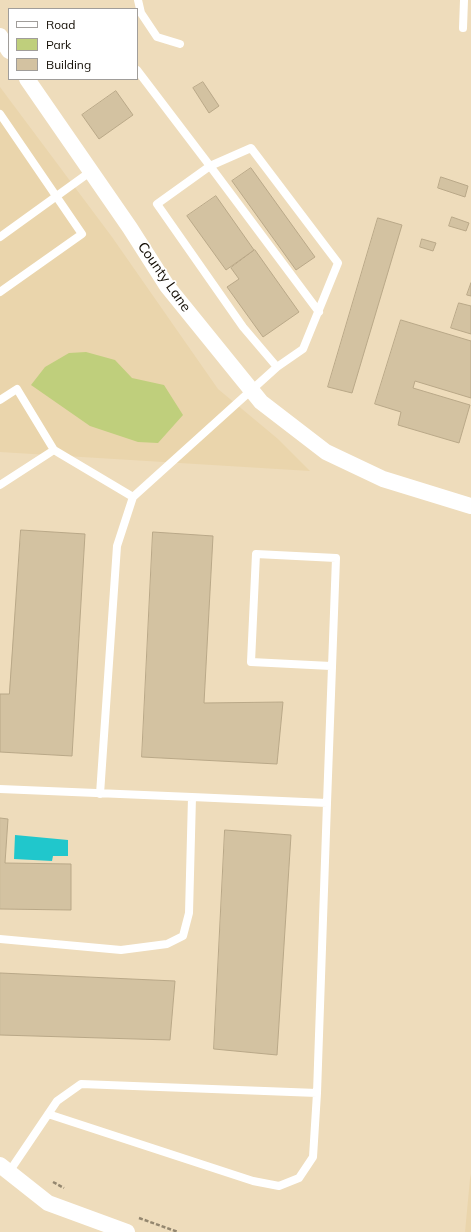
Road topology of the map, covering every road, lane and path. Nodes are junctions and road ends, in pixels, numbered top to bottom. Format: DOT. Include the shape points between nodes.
graph roads {
  1 [pos="138,0"];
  2 [pos="464,0"];
  3 [pos="463,28"];
  4 [pos="0,36"];
  5 [pos="180,44"];
  6 [pos="8,49"];
  7 [pos="138,71"];
  8 [pos="28,80"];
  9 [pos="0,114"];
  10 [pos="210,166"];
  11 [pos="90,172"];
  12 [pos="57,196"];
  13 [pos="0,237"];
  14 [pos="0,292"];
  15 [pos="319,312"];
  16 [pos="277,367"];
  17 [pos="251,390"];
  18 [pos="0,400"];
  19 [pos="54,450"];
  20 [pos="0,485"];
  21 [pos="133,497"];
  22 [pos="471,506"];
  23 [pos="331,666"];
  24 [pos="0,789"];
  25 [pos="100,794"];
  26 [pos="192,797"];
  27 [pos="327,803"];
  28 [pos="0,939"];
  29 [pos="317,1093"];
  30 [pos="48,1114"];
  31 [pos="5,1168"];
  32 [pos="49,1181"];
  33 [pos="70,1191"];
  34 [pos="134,1217"];
  35 [pos="127,1232"];
  36 [pos="178,1232"];
  1 -- 5 [label="lane" via="141,13 157,37"];
  2 -- 3 [label="lane"];
  4 -- 6 [label="street"];
  7 -- 10 [label="lane"];
  8 -- 11 [label="street, County Lane"];
  9 -- 12 [label="lane"];
  10 -- 15 [label="lane"];
  10 -- 15 [label="lane" via="251,148 338,263"];
  10 -- 16 [label="lane" via="156,204 243,327"];
  11 -- 12 [label="lane"];
  11 -- 17 [label="street, County Lane" via="167,286"];
  12 -- 13 [label="lane"];
  12 -- 14 [label="lane" via="82,234"];
  15 -- 16 [label="lane" via="303,349"];
  16 -- 17 [label="lane"];
  17 -- 21 [label="lane"];
  17 -- 22 [label="street, County Lane" via="261,402 326,452 383,479"];
  18 -- 19 [label="lane" via="17,389"];
  19 -- 20 [label="lane"];
  19 -- 21 [label="lane"];
  21 -- 25 [label="lane" via="116,546"];
  23 -- 23 [label="lane" via="336,558 256,554 251,662"];
  23 -- 27 [label="lane"];
  24 -- 25 [label="lane"];
  25 -- 26 [label="lane"];
  26 -- 27 [label="lane"];
  26 -- 28 [label="lane" via="189,913 183,936 167,944 121,950"];
  27 -- 29 [label="lane"];
  29 -- 30 [label="lane" via="81,1084 57,1101"];
  29 -- 30 [label="lane" via="313,1157 298,1178 279,1186 253,1181"];
  30 -- 31 [label="lane"];
  31 -- 35 [label="street" via="48,1203"];
  32 -- 33 [label="path"];
  34 -- 36 [label="path"];
}
